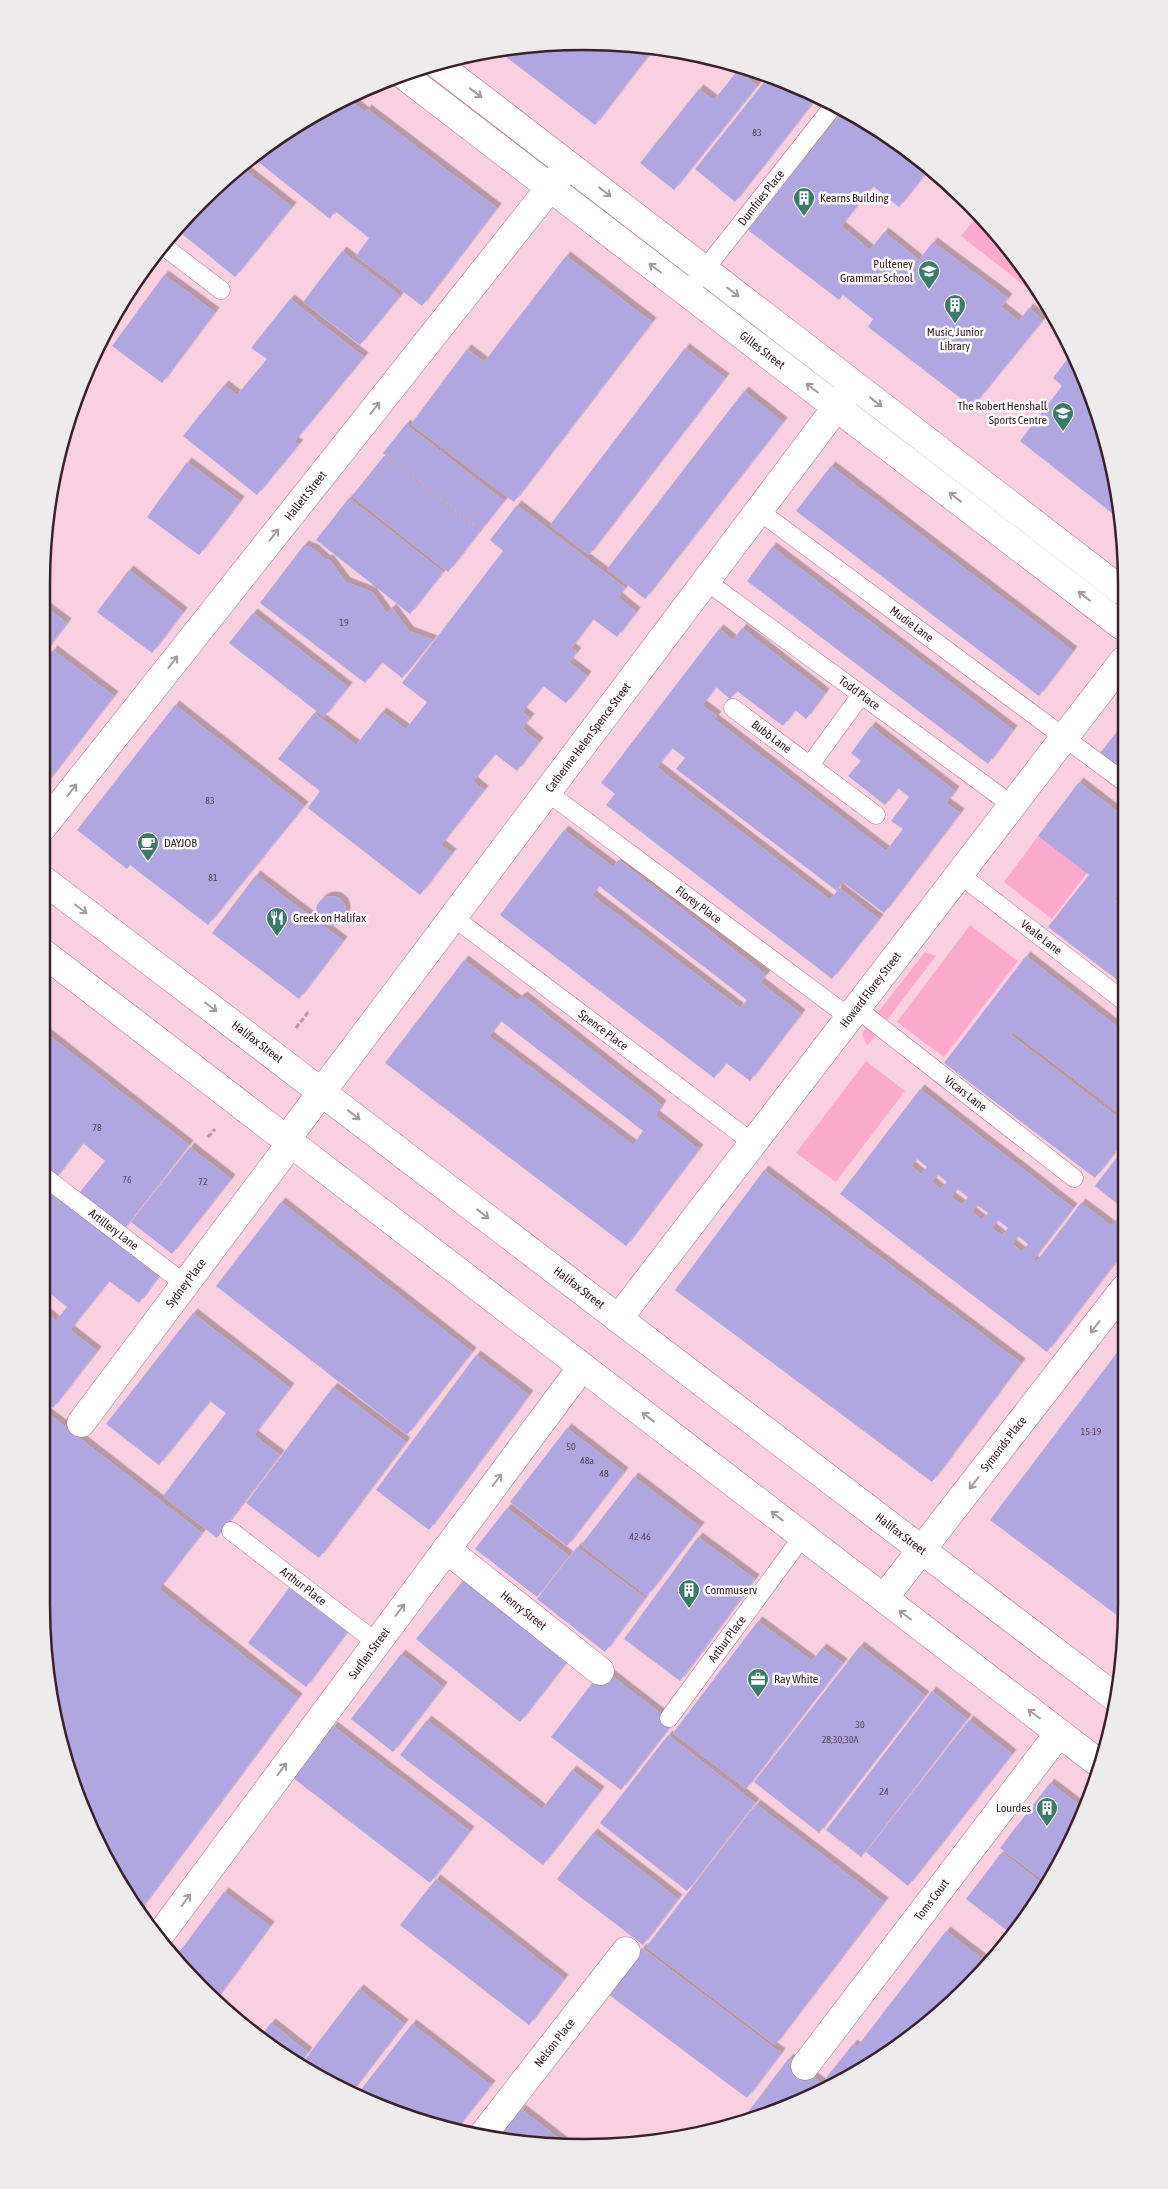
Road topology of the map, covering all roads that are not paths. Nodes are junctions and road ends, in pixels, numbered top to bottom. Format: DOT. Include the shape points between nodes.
graph roads {
  1 [pos="443,69"];
  2 [pos="409,79"];
  3 [pos="830,110"];
  4 [pos="568,165"];
  5 [pos="550,187"];
  6 [pos="168,250"];
  7 [pos="705,270"];
  8 [pos="221,290"];
  9 [pos="687,292"];
  10 [pos="854,385"];
  11 [pos="837,407"];
  12 [pos="759,511"];
  13 [pos="706,581"];
  14 [pos="1118,589"];
  15 [pos="1118,623"];
  16 [pos="1118,666"];
  17 [pos="861,695"];
  18 [pos="733,708"];
  19 [pos="1064,737"];
  20 [pos="810,765"];
  21 [pos="1118,777"];
  22 [pos="547,792"];
  23 [pos="1012,805"];
  24 [pos="876,815"];
  25 [pos="50,818"];
  26 [pos="959,874"];
  27 [pos="50,885"];
  28 [pos="453,918"];
  29 [pos="50,958"];
  30 [pos="1118,996"];
  31 [pos="853,1013"];
  32 [pos="323,1090"];
  33 [pos="288,1142"];
  34 [pos="754,1143"];
  35 [pos="1074,1178"];
  36 [pos="50,1181"];
  37 [pos="185,1284"];
  38 [pos="1118,1297"];
  39 [pos="618,1319"];
  40 [pos="582,1366"];
  41 [pos="81,1423"];
  42 [pos="231,1531"];
  43 [pos="803,1536"];
  44 [pos="446,1549"];
  45 [pos="921,1550"];
  46 [pos="884,1598"];
  47 [pos="376,1642"];
  48 [pos="600,1671"];
  49 [pos="1110,1694"];
  50 [pos="669,1718"];
  51 [pos="1059,1733"];
  52 [pos="1095,1760"];
  53 [pos="162,1932"];
  54 [pos="626,1951"];
  55 [pos="805,2066"];
  56 [pos="487,2130"];
  1 -- 4 [label="street, one-way"];
  2 -- 5 [label="street, Gilles Street"];
  3 -- 7 [label="lane, Dumfries Place"];
  4 -- 5 [label="street, Hallett Street"];
  4 -- 7 [label="street, one-way"];
  9 -- 5 [label="street, Gilles Street, one-way"];
  25 -- 5 [label="street, Hallett Street, one-way"];
  6 -- 8 [label="lane"];
  7 -- 9 [label="lane, Dumfries Place"];
  7 -- 10 [label="street, one-way"];
  11 -- 9 [label="street, Gilles Street, one-way"];
  10 -- 11 [label="street, Catherine Helen Spence Street"];
  10 -- 14 [label="street, one-way"];
  11 -- 12 [label="street, Catherine Helen Spence Street"];
  15 -- 11 [label="street, Gilles Street, one-way"];
  12 -- 13 [label="street, Catherine Helen Spence Street"];
  12 -- 19 [label="lane, Mudie Lane"];
  13 -- 17 [label="lane, Todd Place"];
  13 -- 22 [label="street, Catherine Helen Spence Street"];
  16 -- 19 [label="street, Howard Florey Street"];
  17 -- 20 [label="lane"];
  17 -- 23 [label="lane, Todd Place"];
  18 -- 20 [label="lane, Bubb Lane"];
  19 -- 21 [label="lane, Mudie Lane"];
  19 -- 23 [label="street, Howard Florey Street"];
  20 -- 24 [label="lane, Bubb Lane"];
  22 -- 28 [label="street, Catherine Helen Spence Street"];
  22 -- 31 [label="lane, Florey Place"];
  23 -- 26 [label="street, Howard Florey Street"];
  26 -- 30 [label="lane, Veale Lane"];
  26 -- 31 [label="street, Howard Florey Street"];
  27 -- 32 [label="street, Halifax Street, one-way"];
  28 -- 32 [label="street, Catherine Helen Spence Street"];
  28 -- 34 [label="lane, Spence Place"];
  29 -- 33 [label="street"];
  31 -- 34 [label="street, Howard Florey Street"];
  31 -- 35 [label="lane, Vicars Lane"];
  32 -- 33 [label="street, Sydney Place"];
  32 -- 39 [label="street, Halifax Street, one-way"];
  33 -- 37 [label="street, Sydney Place"];
  33 -- 40 [label="street"];
  34 -- 39 [label="street, Howard Florey Street"];
  36 -- 37 [label="lane, Artillery Lane"];
  37 -- 41 [label="street, Sydney Place"];
  38 -- 45 [label="street, Symonds Place, one-way"];
  39 -- 45 [label="street, Halifax Street"];
  43 -- 40 [label="street, one-way"];
  44 -- 40 [label="street, Surflen Street, one-way"];
  42 -- 47 [label="lane, Arthur Place"];
  43 -- 46 [label="street"];
  43 -- 50 [label="lane, Arthur Place"];
  47 -- 44 [label="street, Surflen Street, one-way"];
  44 -- 48 [label="street, Henry Street"];
  45 -- 46 [label="street, Symonds Place"];
  45 -- 49 [label="street, Halifax Street"];
  51 -- 46 [label="street, one-way"];
  53 -- 47 [label="street, Surflen Street, one-way"];
  51 -- 52 [label="street"];
  51 -- 55 [label="street, Toms Court"];
  54 -- 56 [label="street, Nelson Place"];
}
